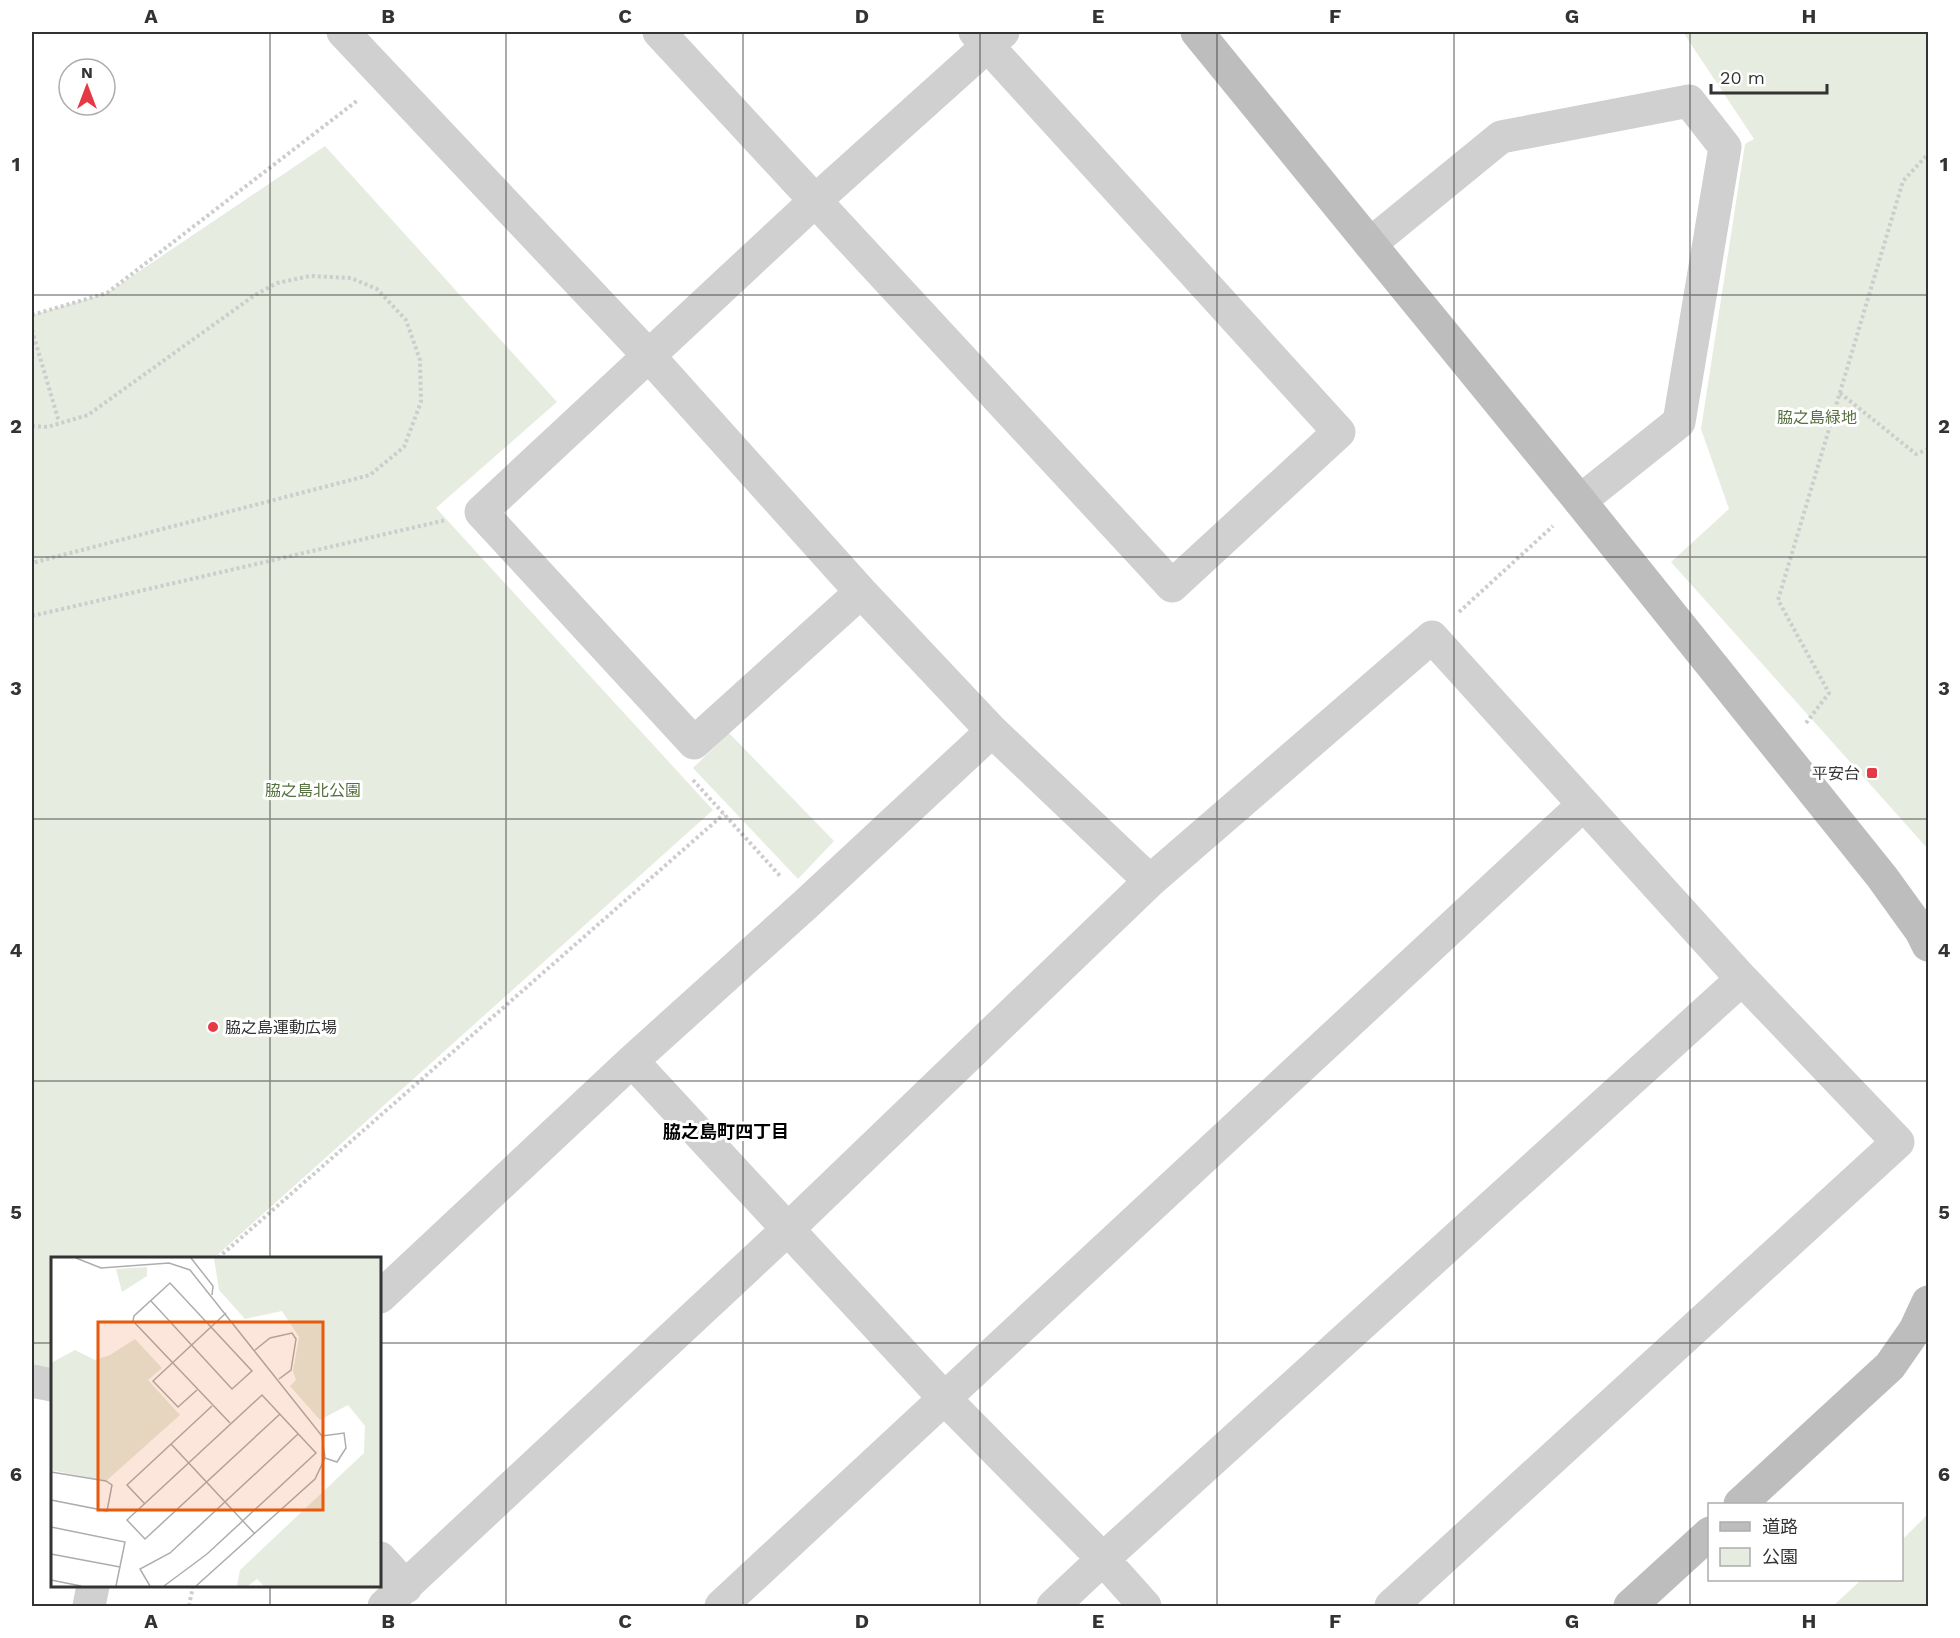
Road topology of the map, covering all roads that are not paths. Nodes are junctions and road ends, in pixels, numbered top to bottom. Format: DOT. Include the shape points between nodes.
graph roads {
  1 [pos="343,32"];
  2 [pos="659,32"];
  3 [pos="1197,32"];
  4 [pos="989,36"];
  5 [pos="816,200"];
  6 [pos="1370,244"];
  7 [pos="648,355"];
  8 [pos="1580,501"];
  9 [pos="861,592"];
  10 [pos="992,731"];
  11 [pos="1583,805"];
  12 [pos="1150,881"];
  13 [pos="1929,945"];
  14 [pos="1742,979"];
  15 [pos="633,1061"];
  16 [pos="789,1228"];
  17 [pos="381,1296"];
  18 [pos="1929,1302"];
  19 [pos="32,1381"];
  20 [pos="51,1384"];
  21 [pos="946,1400"];
  22 [pos="1741,1503"];
  23 [pos="1708,1535"];
  24 [pos="1103,1559"];
  25 [pos="381,1561"];
  26 [pos="93,1587"];
  27 [pos="395,1597"];
  28 [pos="89,1606"];
  29 [pos="722,1606"];
  30 [pos="1053,1606"];
  31 [pos="1145,1606"];
  32 [pos="1391,1606"];
  33 [pos="1630,1606"];
  1 -- 7 [label="street"];
  2 -- 5 [label="street"];
  3 -- 6 [label="street"];
  4 -- 5 [label="street"];
  4 -- 5 [label="street" via="1339,432 1172,586"];
  5 -- 7 [label="street"];
  6 -- 8 [label="street"];
  6 -- 8 [label="street" via="1501,137 1689,101 1725,147 1679,422"];
  7 -- 9 [label="street"];
  7 -- 9 [label="street" via="481,512 694,743"];
  8 -- 13 [label="street" via="1882,878"];
  9 -- 10 [label="street"];
  10 -- 12 [label="street"];
  10 -- 15 [label="street"];
  11 -- 12 [label="street" via="1432,637"];
  11 -- 14 [label="street"];
  11 -- 21 [label="street"];
  12 -- 16 [label="street"];
  14 -- 24 [label="street"];
  14 -- 32 [label="street" via="1898,1142"];
  15 -- 16 [label="street"];
  15 -- 17 [label="street"];
  16 -- 21 [label="street"];
  16 -- 27 [label="street"];
  18 -- 22 [label="street" via="1890,1366"];
  19 -- 20 [label="street"];
  21 -- 24 [label="street"];
  21 -- 29 [label="street"];
  23 -- 33 [label="street"];
  24 -- 30 [label="street"];
  24 -- 31 [label="street"];
  25 -- 27 [label="street"];
  26 -- 28 [label="street"];
}
